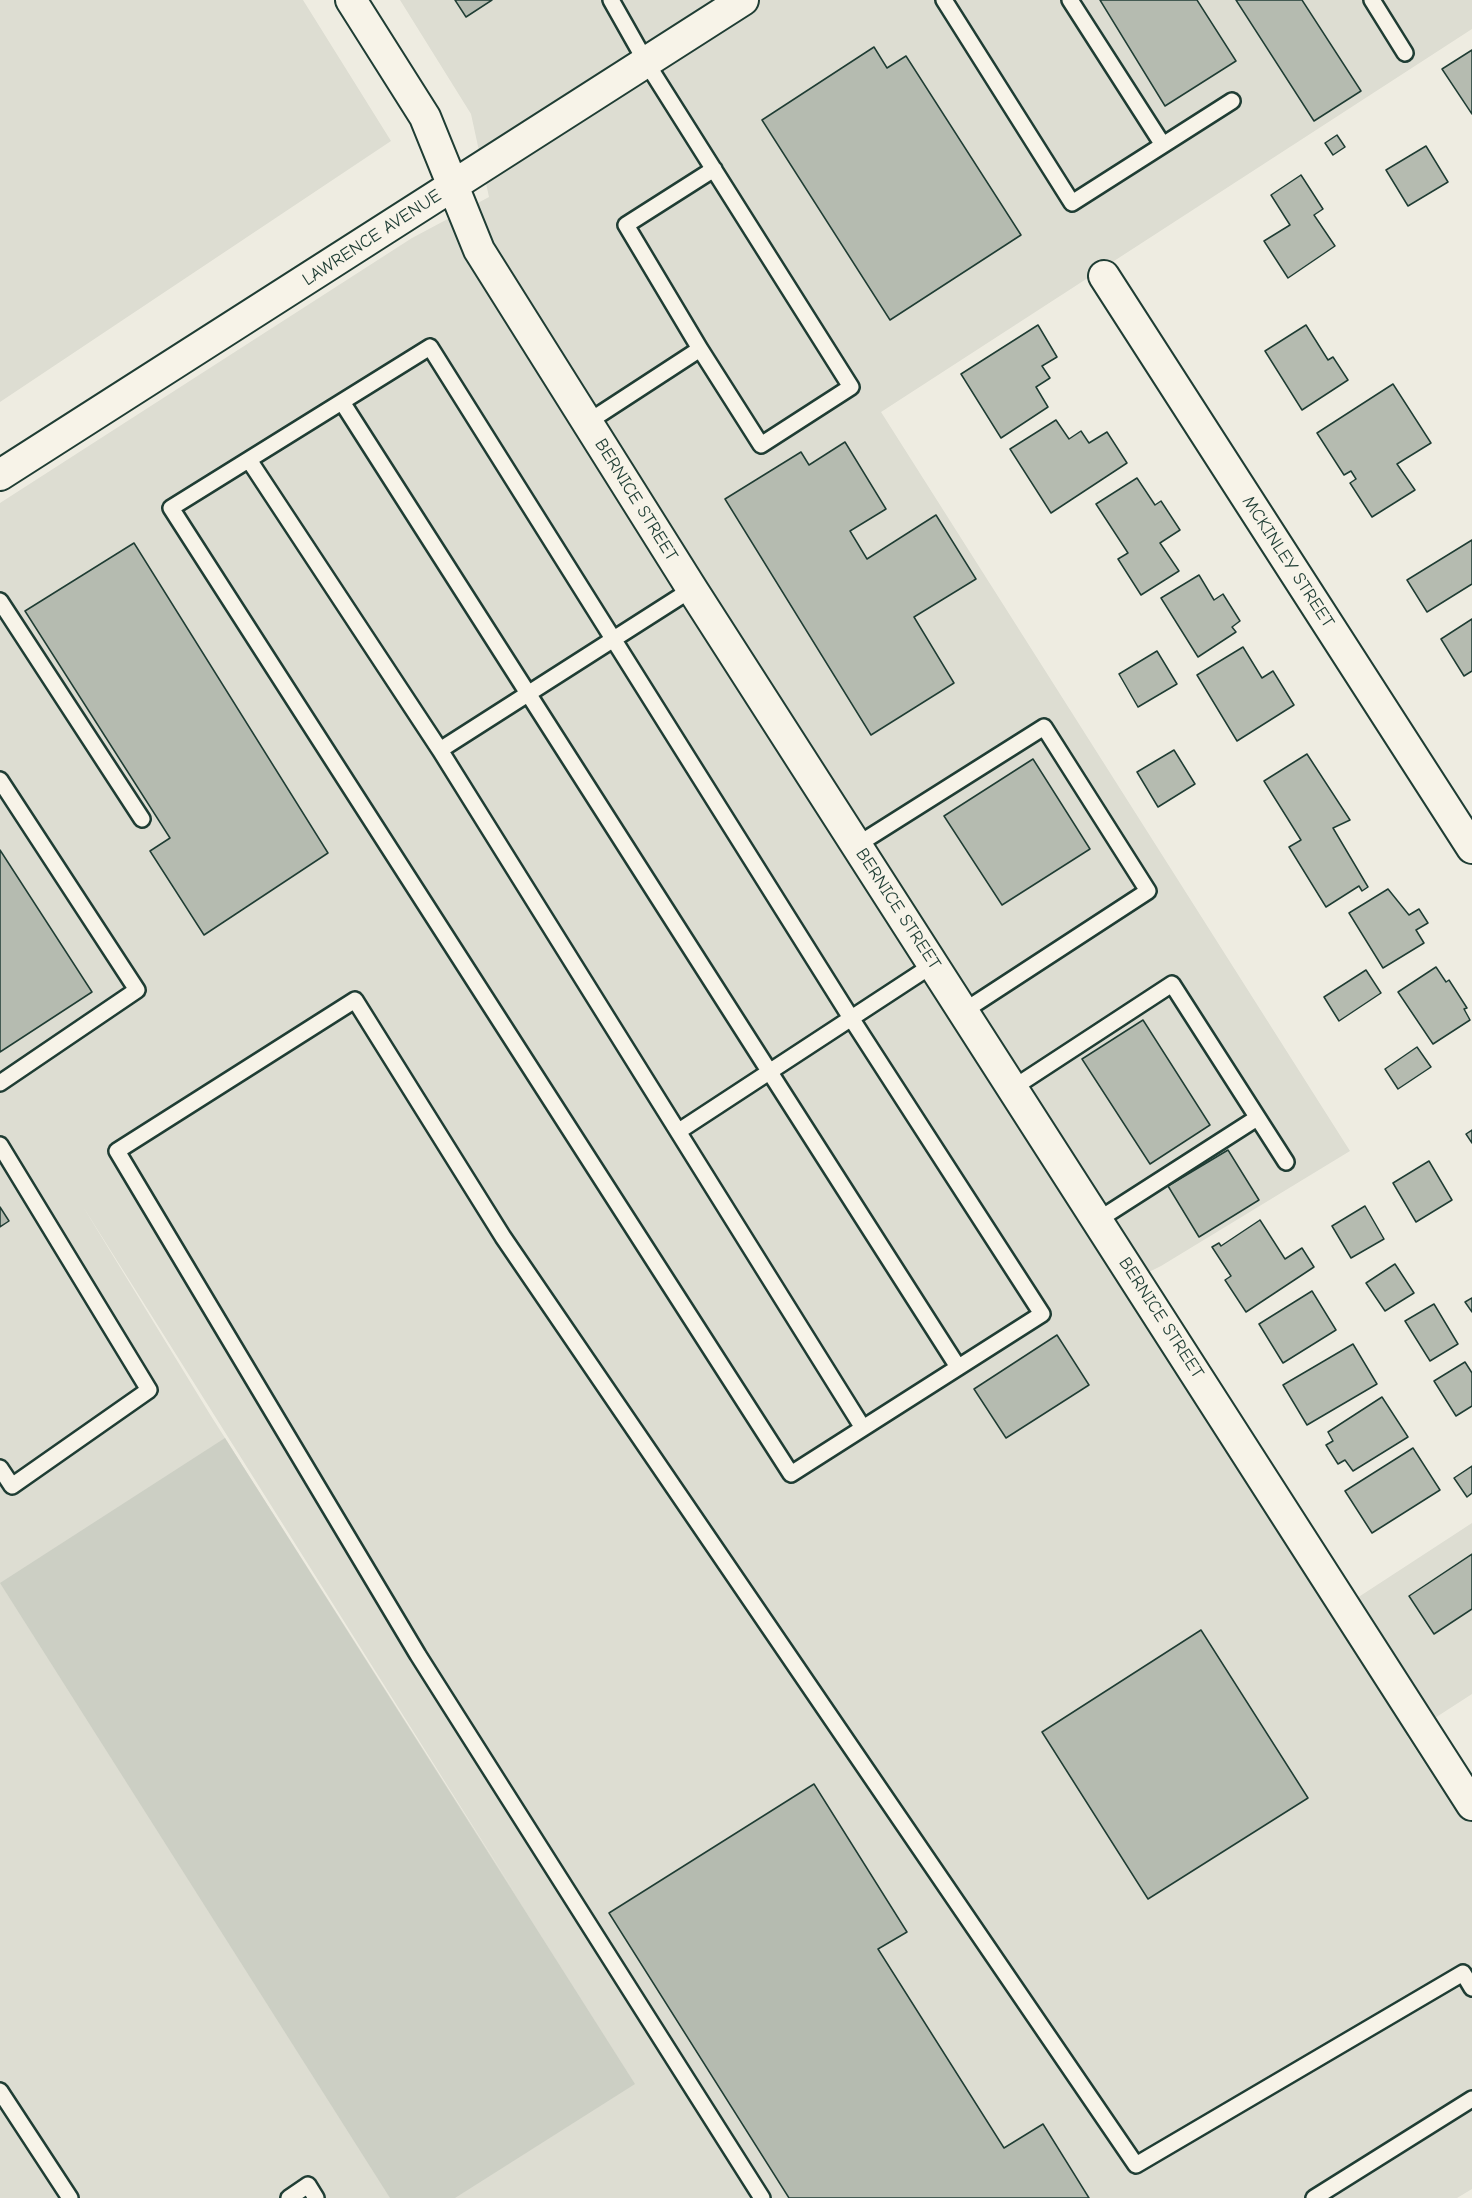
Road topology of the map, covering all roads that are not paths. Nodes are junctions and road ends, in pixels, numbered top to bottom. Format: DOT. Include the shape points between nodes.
graph roads {
  1 [pos="351,0"];
  2 [pos="611,0"];
  3 [pos="743,0"];
  4 [pos="944,0"];
  5 [pos="1070,0"];
  6 [pos="1372,0"];
  7 [pos="1405,53"];
  8 [pos="646,62"];
  9 [pos="1232,101"];
  10 [pos="1163,145"];
  11 [pos="714,169"];
  12 [pos="453,186"];
  13 [pos="1104,276"];
  14 [pos="700,349"];
  15 [pos="342,402"];
  16 [pos="588,422"];
  17 [pos="249,460"];
  18 [pos="0,475"];
  19 [pos="692,589"];
  20 [pos="0,601"];
  21 [pos="612,639"];
  22 [pos="527,693"];
  23 [pos="440,750"];
  24 [pos="0,780"];
  25 [pos="142,819"];
  26 [pos="857,845"];
  27 [pos="1472,848"];
  28 [pos="934,964"];
  29 [pos="964,1011"];
  30 [pos="850,1018"];
  31 [pos="769,1072"];
  32 [pos="0,1083"];
  33 [pos="1013,1088"];
  34 [pos="1257,1118"];
  35 [pos="679,1131"];
  36 [pos="0,1145"];
  37 [pos="1286,1162"];
  38 [pos="1098,1220"];
  39 [pos="958,1367"];
  40 [pos="863,1428"];
  41 [pos="0,1468"];
  42 [pos="1472,1805"];
  43 [pos="1472,1988"];
  44 [pos="0,2091"];
  45 [pos="1472,2099"];
  46 [pos="70,2198"];
  47 [pos="289,2198"];
  48 [pos="316,2198"];
  49 [pos="762,2198"];
  50 [pos="1314,2198"];
  1 -- 12 [label="street, BERNICE STREET" via="425,117"];
  2 -- 8 [label="lane"];
  3 -- 8 [label="street, LAWRENCE AVENUE"];
  4 -- 10 [label="lane" via="1072,204"];
  5 -- 10 [label="lane"];
  6 -- 7 [label="lane"];
  8 -- 11 [label="lane"];
  8 -- 12 [label="street, LAWRENCE AVENUE"];
  9 -- 10 [label="lane"];
  11 -- 14 [label="lane" via="626,225"];
  11 -- 14 [label="lane" via="851,387 761,445"];
  12 -- 16 [label="street, BERNICE STREET" via="479,250"];
  12 -- 18 [label="street, LAWRENCE AVENUE"];
  13 -- 27 [label="street, MCKINLEY STREET"];
  14 -- 16 [label="lane"];
  15 -- 17 [label="lane"];
  15 -- 21 [label="lane" via="430,347"];
  15 -- 22 [label="lane"];
  16 -- 19 [label="street, BERNICE STREET"];
  17 -- 23 [label="lane"];
  17 -- 40 [label="lane" via="171,508 790,1474"];
  19 -- 21 [label="lane"];
  19 -- 26 [label="street, BERNICE STREET"];
  20 -- 25 [label="lane"];
  21 -- 22 [label="lane"];
  21 -- 30 [label="lane"];
  22 -- 23 [label="lane"];
  22 -- 31 [label="lane"];
  23 -- 35 [label="lane"];
  24 -- 32 [label="lane" via="136,990"];
  26 -- 28 [label="street, BERNICE STREET"];
  26 -- 29 [label="lane" via="1044,727 1148,891"];
  28 -- 29 [label="street, BERNICE STREET"];
  28 -- 30 [label="lane"];
  29 -- 33 [label="street, BERNICE STREET"];
  30 -- 31 [label="lane"];
  30 -- 39 [label="lane" via="1042,1314"];
  31 -- 35 [label="lane"];
  31 -- 39 [label="lane"];
  33 -- 34 [label="lane" via="1172,984"];
  33 -- 38 [label="street, BERNICE STREET"];
  34 -- 37 [label="lane"];
  34 -- 38 [label="lane"];
  35 -- 40 [label="lane"];
  36 -- 41 [label="lane" via="149,1390 12,1486"];
  38 -- 42 [label="street, BERNICE STREET"];
  39 -- 40 [label="lane"];
  43 -- 49 [label="lane" via="1463,1973 1136,2165 503,1237 355,1000 117,1150 424,1665"];
  44 -- 46 [label="lane"];
  45 -- 50 [label="lane"];
  47 -- 48 [label="lane" via="308,2185"];
}
